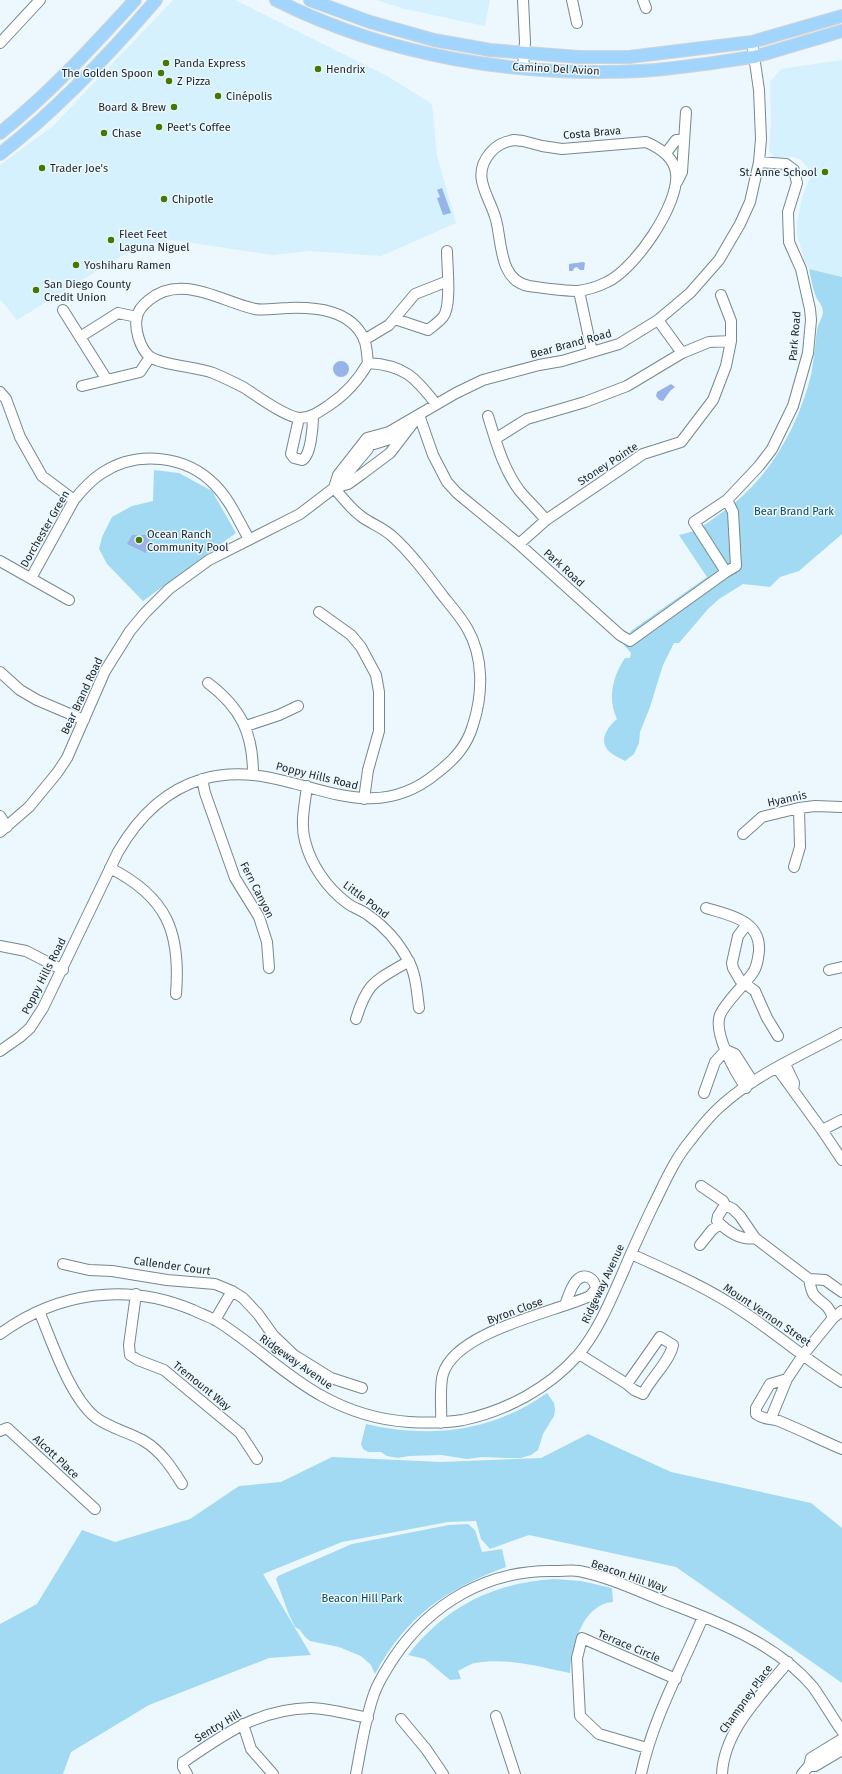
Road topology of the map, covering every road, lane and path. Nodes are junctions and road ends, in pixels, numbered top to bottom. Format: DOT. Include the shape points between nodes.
graph roads {
  1 [pos="40,0"];
  2 [pos="135,0"];
  3 [pos="156,0"];
  4 [pos="276,0"];
  5 [pos="310,0"];
  6 [pos="522,0"];
  7 [pos="572,0"];
  8 [pos="842,16"];
  9 [pos="577,23"];
  10 [pos="842,31"];
  11 [pos="752,42"];
  12 [pos="0,43"];
  13 [pos="524,52"];
  14 [pos="754,57"];
  15 [pos="523,68"];
  16 [pos="686,112"];
  17 [pos="0,133"];
  18 [pos="684,138"];
  19 [pos="666,153"];
  20 [pos="0,154"];
  21 [pos="759,162"];
  22 [pos="675,188"];
  23 [pos="447,251"];
  24 [pos="448,281"];
  25 [pos="579,291"];
  26 [pos="721,295"];
  27 [pos="63,310"];
  28 [pos="137,317"];
  29 [pos="395,320"];
  30 [pos="658,320"];
  31 [pos="80,337"];
  32 [pos="364,340"];
  33 [pos="731,340"];
  34 [pos="592,352"];
  35 [pos="682,353"];
  36 [pos="150,357"];
  37 [pos="368,362"];
  38 [pos="107,380"];
  39 [pos="82,386"];
  40 [pos="0,392"];
  41 [pos="436,404"];
  42 [pos="419,414"];
  43 [pos="313,416"];
  44 [pos="488,416"];
  45 [pos="299,418"];
  46 [pos="406,423"];
  47 [pos="495,439"];
  48 [pos="366,449"];
  49 [pos="375,465"];
  50 [pos="334,488"];
  51 [pos="74,500"];
  52 [pos="727,500"];
  53 [pos="546,520"];
  54 [pos="250,539"];
  55 [pos="519,544"];
  56 [pos="0,561"];
  57 [pos="726,572"];
  58 [pos="31,578"];
  59 [pos="69,600"];
  60 [pos="319,612"];
  61 [pos="0,672"];
  62 [pos="208,683"];
  63 [pos="298,706"];
  64 [pos="84,720"];
  65 [pos="246,726"];
  66 [pos="253,774"];
  67 [pos="202,779"];
  68 [pos="307,786"];
  69 [pos="364,799"];
  70 [pos="842,807"];
  71 [pos="799,808"];
  72 [pos="0,816"];
  73 [pos="4,830"];
  74 [pos="743,834"];
  75 [pos="794,867"];
  76 [pos="110,868"];
  77 [pos="706,908"];
  78 [pos="747,924"];
  79 [pos="0,946"];
  80 [pos="409,961"];
  81 [pos="842,966"];
  82 [pos="269,968"];
  83 [pos="63,970"];
  84 [pos="829,970"];
  85 [pos="744,983"];
  86 [pos="176,994"];
  87 [pos="419,1008"];
  88 [pos="356,1019"];
  89 [pos="842,1033"];
  90 [pos="778,1036"];
  91 [pos="726,1050"];
  92 [pos="0,1051"];
  93 [pos="781,1066"];
  94 [pos="749,1085"];
  95 [pos="704,1093"];
  96 [pos="842,1120"];
  97 [pos="822,1130"];
  98 [pos="842,1160"];
  99 [pos="701,1186"];
  100 [pos="725,1205"];
  101 [pos="720,1224"];
  102 [pos="755,1238"];
  103 [pos="700,1245"];
  104 [pos="631,1254"];
  105 [pos="63,1264"];
  106 [pos="809,1280"];
  107 [pos="232,1291"];
  108 [pos="842,1292"];
  109 [pos="136,1294"];
  110 [pos="565,1305"];
  111 [pos="39,1311"];
  112 [pos="842,1311"];
  113 [pos="833,1318"];
  114 [pos="215,1320"];
  115 [pos="0,1334"];
  116 [pos="579,1354"];
  117 [pos="803,1355"];
  118 [pos="787,1379"];
  119 [pos="842,1382"];
  120 [pos="627,1384"];
  121 [pos="362,1388"];
  122 [pos="771,1418"];
  123 [pos="441,1423"];
  124 [pos="0,1431"];
  125 [pos="842,1449"];
  126 [pos="257,1459"];
  127 [pos="182,1484"];
  128 [pos="95,1509"];
  129 [pos="703,1617"];
  130 [pos="788,1662"];
  131 [pos="676,1679"];
  132 [pos="496,1716"];
  133 [pos="368,1718"];
  134 [pos="401,1719"];
  135 [pos="243,1724"];
  136 [pos="842,1731"];
  137 [pos="842,1739"];
  138 [pos="647,1748"];
  139 [pos="842,1750"];
  140 [pos="809,1766"];
  141 [pos="186,1771"];
  142 [pos="273,1774"];
  143 [pos="356,1774"];
  144 [pos="443,1774"];
  145 [pos="515,1774"];
  146 [pos="641,1774"];
  147 [pos="722,1774"];
  148 [pos="802,1774"];
  1 -- 12 [label="street"];
  2 -- 17 [label="main road" via="47,94"];
  3 -- 20 [label="main road" via="82,82"];
  4 -- 15 [label="main road, Camino Del Avion" via="304,14 367,38 466,62"];
  5 -- 13 [label="main road, Camino Del Avion" via="370,22 434,40 490,50"];
  6 -- 13 [label="street" via="525,24"];
  7 -- 9 [label="street"];
  8 -- 11 [label="main road, Camino Del Avion"];
  10 -- 14 [label="main road, Camino Del Avion"];
  11 -- 13 [label="main road, Camino Del Avion" via="629,57 579,57"];
  11 -- 14 [label="street, Bear Brand Road"];
  13 -- 15 [label="street"];
  14 -- 15 [label="main road, Camino Del Avion" via="640,71"];
  14 -- 21 [label="street, Bear Brand Road" via="761,110"];
  16 -- 18 [label="street"];
  18 -- 19 [label="street" via="676,140"];
  18 -- 22 [label="street" via="682,172"];
  19 -- 22 [label="street, Costa Brava" via="676,173"];
  19 -- 25 [label="street, Costa Brava" via="646,142 562,149 514,140 496,147 484,161 482,185 496,219 502,255 508,271 527,286"];
  21 -- 30 [label="street, Bear Brand Road" via="750,202 719,260 690,293"];
  21 -- 52 [label="street, Park Road" via="786,164 794,170 797,183 788,212 789,242 801,269 808,294 811,320 808,353 794,406 772,449"];
  22 -- 25 [label="street, Costa Brava" via="666,210 642,252 608,282"];
  23 -- 24 [label="street"];
  24 -- 29 [label="street" via="415,294"];
  24 -- 29 [label="street" via="444,314 428,330"];
  25 -- 34 [label="street"];
  26 -- 33 [label="street, Stoney Pointe" via="731,322"];
  27 -- 31 [label="street"];
  28 -- 31 [label="street" via="118,313"];
  28 -- 32 [label="street" via="142,306 152,298 165,291 179,289 208,293 256,309 325,309 357,327"];
  28 -- 36 [label="street" via="140,340"];
  29 -- 32 [label="street"];
  30 -- 34 [label="street, Bear Brand Road" via="619,344"];
  30 -- 35 [label="street"];
  31 -- 38 [label="street"];
  32 -- 37 [label="street"];
  33 -- 35 [label="street" via="709,342"];
  33 -- 53 [label="street, Stoney Pointe" via="726,366 713,400 682,442 643,454"];
  34 -- 41 [label="street, Bear Brand Road" via="482,380"];
  35 -- 47 [label="street" via="627,386 585,402 527,419"];
  36 -- 38 [label="street" via="140,372"];
  36 -- 45 [label="street" via="225,377 280,411"];
  37 -- 41 [label="street" via="383,363 411,375"];
  37 -- 43 [label="street" via="359,379 346,394"];
  38 -- 39 [label="street"];
  40 -- 51 [label="street" via="6,399 20,437 42,476"];
  41 -- 42 [label="street, Bear Brand Road"];
  42 -- 46 [label="street, Bear Brand Road"];
  42 -- 49 [label="street, Bear Brand Road" via="390,453"];
  42 -- 55 [label="street, Park Road" via="433,455 447,482"];
  43 -- 45 [label="street"];
  43 -- 45 [label="street" via="307,456 302,460 294,458 291,454"];
  44 -- 47 [label="street"];
  46 -- 48 [label="street" via="393,438"];
  46 -- 48 [label="street, Bear Brand Road" via="389,432 367,438"];
  47 -- 53 [label="street" via="511,477"];
  48 -- 49 [label="street"];
  48 -- 50 [label="street, Bear Brand Road" via="338,475"];
  49 -- 50 [label="street, Bear Brand Road" via="348,484"];
  50 -- 54 [label="street, Bear Brand Road" via="300,514"];
  50 -- 69 [label="street, Poppy Hills Road" via="363,517 393,537 435,585 467,628 480,673 479,701 474,722 467,741 452,761 411,790 389,797"];
  51 -- 54 [label="street, Dorchester Green" via="95,478 112,467 141,459 171,460 198,471 216,486 227,499"];
  51 -- 58 [label="street, Dorchester Green"];
  52 -- 57 [label="street, Park Road" via="734,512 736,566"];
  52 -- 57 [label="street, Park Road" via="694,522"];
  53 -- 55 [label="street, Stoney Pointe"];
  54 -- 64 [label="street, Bear Brand Road" via="209,560 169,589 144,613 105,671"];
  55 -- 57 [label="street, Park Road" via="620,635 630,641"];
  56 -- 58 [label="street"];
  58 -- 59 [label="street"];
  60 -- 69 [label="street" via="351,635 361,647 376,675 379,692 379,731 368,770"];
  61 -- 64 [label="street" via="20,690 37,700"];
  62 -- 65 [label="street" via="224,695"];
  63 -- 65 [label="street"];
  64 -- 73 [label="street, Bear Brand Road" via="67,758 57,773 29,807"];
  65 -- 66 [label="street" via="252,747"];
  66 -- 67 [label="street, Poppy Hills Road"];
  66 -- 68 [label="street, Poppy Hills Road"];
  67 -- 76 [label="street, Poppy Hills Road" via="166,798 144,815 126,838"];
  67 -- 82 [label="street, Fern Canyon" via="235,878 259,917 267,942"];
  68 -- 69 [label="street, Poppy Hills Road" via="337,796"];
  68 -- 80 [label="street, Little Pond" via="303,825 304,840 311,861 333,891 347,904 367,914 388,932"];
  70 -- 71 [label="street, Hyannis"];
  71 -- 74 [label="street, Hyannis" via="762,817"];
  71 -- 75 [label="street" via="800,847"];
  72 -- 73 [label="street"];
  76 -- 83 [label="street, Poppy Hills Road"];
  76 -- 86 [label="street" via="151,896 163,910 176,946"];
  77 -- 78 [label="street"];
  78 -- 85 [label="street" via="738,936 732,963 735,973"];
  78 -- 85 [label="street" via="758,935 759,948 755,970"];
  79 -- 83 [label="street" via="26,951"];
  80 -- 87 [label="street, Little Pond"];
  80 -- 88 [label="street" via="378,979 368,988"];
  81 -- 84 [label="street"];
  83 -- 92 [label="street, Poppy Hills Road" via="30,1028"];
  85 -- 90 [label="street" via="755,991"];
  85 -- 91 [label="street" via="720,1015 720,1036"];
  89 -- 93 [label="street, Ridgeway Avenue"];
  91 -- 94 [label="street" via="728,1058"];
  91 -- 95 [label="street" via="715,1062"];
  93 -- 94 [label="street, Ridgeway Avenue"];
  93 -- 97 [label="street" via="794,1083 793,1090"];
  94 -- 104 [label="street, Ridgeway Avenue" via="723,1104 688,1143 665,1182"];
  96 -- 97 [label="street"];
  97 -- 98 [label="street"];
  99 -- 100 [label="street"];
  100 -- 101 [label="street" via="718,1216 717,1221"];
  100 -- 102 [label="street" via="740,1216"];
  101 -- 102 [label="street" via="737,1236"];
  101 -- 103 [label="street"];
  102 -- 106 [label="street"];
  104 -- 116 [label="street, Ridgeway Avenue" via="605,1312"];
  104 -- 117 [label="street, Mount Vernon Street" via="725,1300 764,1325"];
  105 -- 107 [label="street, Callender Court" via="89,1270 126,1272 167,1280 215,1284"];
  106 -- 108 [label="street" via="825,1280"];
  106 -- 113 [label="street" via="814,1296 830,1308"];
  107 -- 114 [label="street"];
  107 -- 121 [label="street, Callender Court" via="243,1298 272,1335 294,1355 331,1378"];
  109 -- 111 [label="street, Ridgeway Avenue" via="98,1295 56,1304"];
  109 -- 114 [label="street, Ridgeway Avenue" via="178,1304"];
  109 -- 126 [label="street, Tremount Way" via="130,1355 164,1370 240,1433"];
  110 -- 123 [label="street, Byron Close" via="495,1330 451,1358 442,1376"];
  111 -- 115 [label="street, Ridgeway Avenue" via="16,1322"];
  111 -- 127 [label="street" via="72,1389 84,1405 100,1420 144,1440 168,1462"];
  112 -- 113 [label="street"];
  113 -- 117 [label="street"];
  114 -- 123 [label="street, Ridgeway Avenue" via="310,1388 340,1405 378,1418"];
  116 -- 120 [label="street"];
  116 -- 123 [label="street, Ridgeway Avenue" via="563,1369 517,1401 463,1420"];
  117 -- 118 [label="street"];
  117 -- 119 [label="street, Mount Vernon Street"];
  118 -- 122 [label="street"];
  118 -- 122 [label="street" via="770,1384 756,1408 756,1414 766,1419"];
  120 -- 120 [label="street" via="643,1394 672,1352 673,1345 660,1337"];
  122 -- 125 [label="street"];
  124 -- 128 [label="street, Alcott Place" via="7,1428"];
  129 -- 130 [label="street, Beacon Hill Way" via="743,1634"];
  129 -- 131 [label="street"];
  129 -- 133 [label="street, Beacon Hill Way" via="608,1579 578,1571 541,1570 502,1576 471,1588 441,1606 415,1630 384,1673 374,1693"];
  130 -- 136 [label="street, Beacon Hill Way" via="812,1687"];
  130 -- 147 [label="street, Champney Place" via="731,1739"];
  131 -- 138 [label="street"];
  131 -- 138 [label="street, Terrace Circle" via="582,1638 577,1658 580,1716 599,1734"];
  132 -- 145 [label="street"];
  133 -- 135 [label="street, Sentry Hill" via="312,1708 275,1712"];
  133 -- 143 [label="street, Beacon Hill Way"];
  134 -- 144 [label="street"];
  135 -- 141 [label="street, Sentry Hill" via="183,1762"];
  135 -- 142 [label="street" via="251,1749"];
  137 -- 140 [label="street" via="811,1758"];
  138 -- 146 [label="street"];
  139 -- 140 [label="street" via="815,1766"];
  140 -- 148 [label="street"];
}
